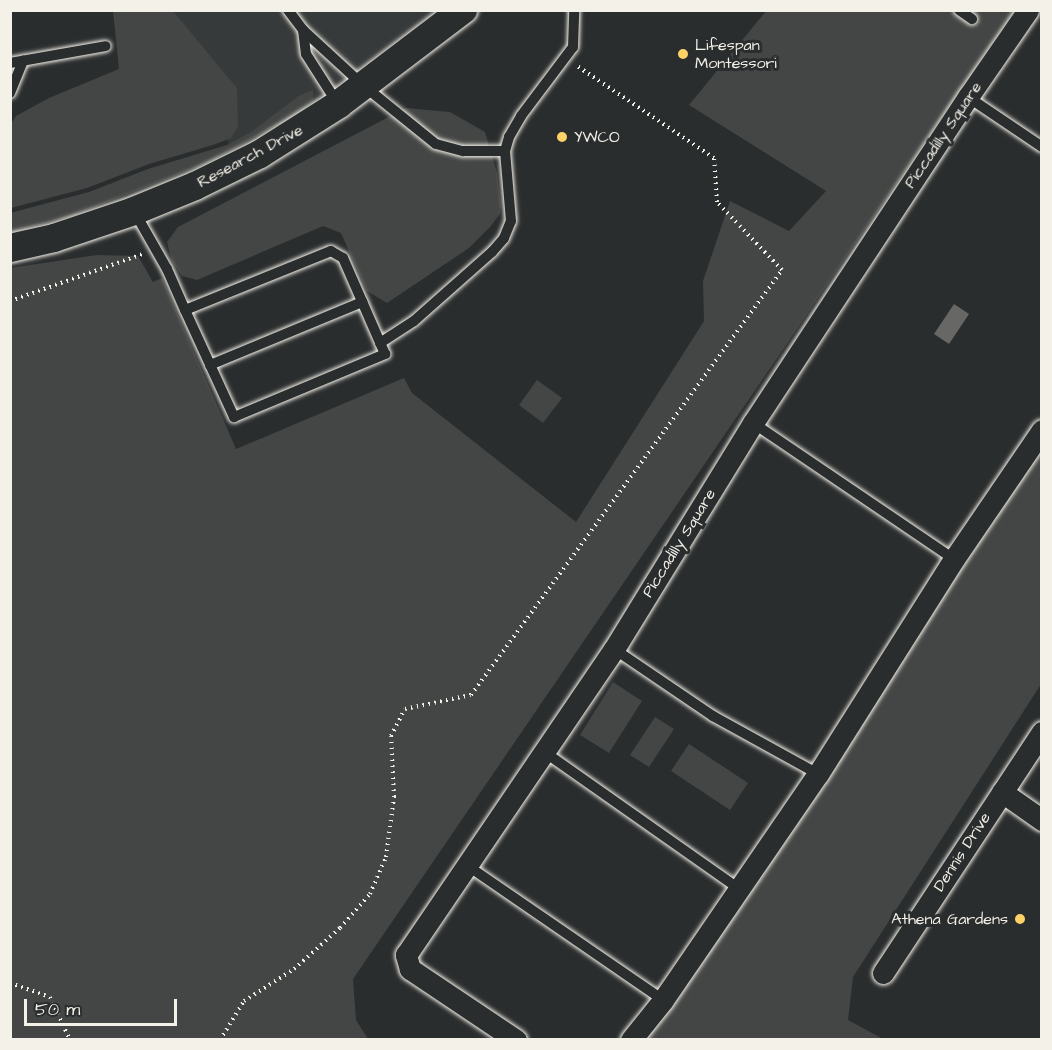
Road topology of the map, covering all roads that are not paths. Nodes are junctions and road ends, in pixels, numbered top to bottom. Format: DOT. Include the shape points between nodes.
graph roads {
  1 [pos="288,10"];
  2 [pos="463,10"];
  3 [pos="574,10"];
  4 [pos="959,10"];
  5 [pos="1028,10"];
  6 [pos="972,19"];
  7 [pos="303,30"];
  8 [pos="106,46"];
  9 [pos="22,60"];
  10 [pos="10,63"];
  11 [pos="364,86"];
  12 [pos="10,93"];
  13 [pos="968,98"];
  14 [pos="339,104"];
  15 [pos="1041,147"];
  16 [pos="505,151"];
  17 [pos="134,211"];
  18 [pos="10,248"];
  19 [pos="362,302"];
  20 [pos="185,310"];
  21 [pos="380,343"];
  22 [pos="210,365"];
  23 [pos="753,423"];
  24 [pos="1041,430"];
  25 [pos="954,559"];
  26 [pos="614,649"];
  27 [pos="1041,735"];
  28 [pos="543,751"];
  29 [pos="818,774"];
  30 [pos="1002,792"];
  31 [pos="1041,820"];
  32 [pos="468,866"];
  33 [pos="738,888"];
  34 [pos="883,973"];
  35 [pos="663,1000"];
  36 [pos="516,1040"];
  37 [pos="631,1040"];
  1 -- 7 [label="lane"];
  2 -- 11 [label="street, Research Drive"];
  3 -- 16 [label="lane" via="573,47 520,116"];
  4 -- 6 [label="lane"];
  5 -- 13 [label="street, Piccadilly Square"];
  7 -- 11 [label="lane"];
  7 -- 14 [label="lane" via="306,54"];
  8 -- 9 [label="lane"];
  9 -- 10 [label="lane"];
  9 -- 12 [label="lane"];
  11 -- 14 [label="street, Research Drive"];
  11 -- 16 [label="lane" via="436,144 464,151"];
  13 -- 15 [label="lane"];
  13 -- 23 [label="street, Piccadilly Square"];
  14 -- 17 [label="street, Research Drive" via="260,154"];
  16 -- 21 [label="lane" via="511,221 504,238 414,321"];
  17 -- 18 [label="street, Research Drive"];
  17 -- 20 [label="lane"];
  19 -- 20 [label="lane" via="343,258 331,250"];
  19 -- 21 [label="lane"];
  19 -- 22 [label="lane"];
  20 -- 22 [label="lane"];
  21 -- 22 [label="lane" via="385,354 234,417"];
  23 -- 25 [label="lane"];
  23 -- 26 [label="street, Piccadilly Square"];
  24 -- 25 [label="street"];
  25 -- 29 [label="street"];
  26 -- 28 [label="street, Piccadilly Square"];
  26 -- 29 [label="lane" via="712,716"];
  27 -- 30 [label="street, Dennis Drive"];
  28 -- 32 [label="street, Piccadilly Square"];
  28 -- 33 [label="lane"];
  29 -- 33 [label="street"];
  30 -- 31 [label="street"];
  30 -- 34 [label="street, Dennis Drive"];
  32 -- 35 [label="lane"];
  32 -- 36 [label="street, Piccadilly Square" via="406,955 410,969"];
  33 -- 35 [label="street"];
  35 -- 37 [label="street"];
}
